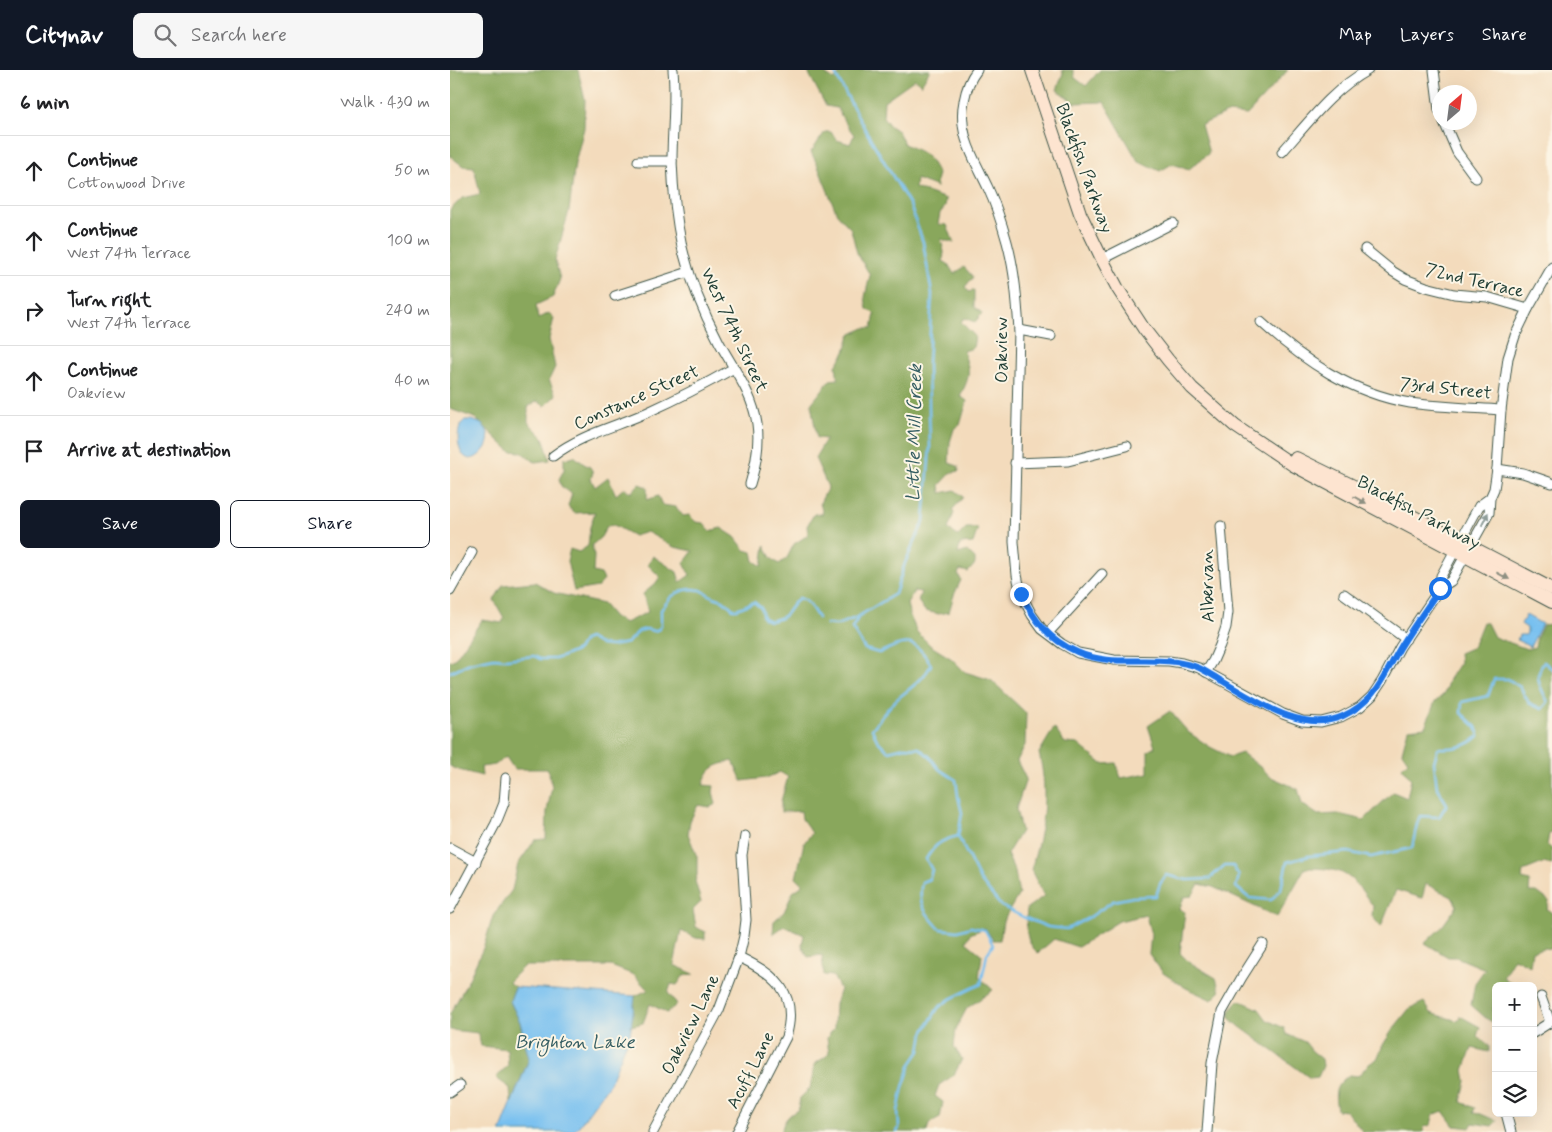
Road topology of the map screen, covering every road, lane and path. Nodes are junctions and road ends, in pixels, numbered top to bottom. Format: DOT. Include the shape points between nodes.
graph roads {
  1 [pos="673,70"];
  2 [pos="977,70"];
  3 [pos="1032,70"];
  4 [pos="1368,70"];
  5 [pos="1434,70"];
  6 [pos="1436,85"];
  7 [pos="1447,130"];
  8 [pos="1282,152"];
  9 [pos="638,161"];
  10 [pos="672,161"];
  11 [pos="1476,178"];
  12 [pos="1173,223"];
  13 [pos="1365,249"];
  14 [pos="1102,259"];
  15 [pos="1552,267"];
  16 [pos="689,272"];
  17 [pos="615,296"];
  18 [pos="1528,309"];
  19 [pos="1260,322"];
  20 [pos="1019,330"];
  21 [pos="1051,336"];
  22 [pos="734,368"];
  23 [pos="1502,410"];
  24 [pos="1127,446"];
  25 [pos="553,456"];
  26 [pos="1015,463"];
  27 [pos="1497,469"];
  28 [pos="1552,483"];
  29 [pos="750,484"];
  30 [pos="1221,526"];
  31 [pos="1463,548"];
  32 [pos="472,552"];
  33 [pos="1102,574"];
  34 [pos="1552,589"];
  35 [pos="450,591"];
  36 [pos="1344,594"];
  37 [pos="1552,602"];
  38 [pos="1048,633"];
  39 [pos="1406,639"];
  40 [pos="1206,672"];
  41 [pos="506,778"];
  42 [pos="746,836"];
  43 [pos="450,848"];
  44 [pos="476,862"];
  45 [pos="450,909"];
  46 [pos="1263,944"];
  47 [pos="739,957"];
  48 [pos="1541,997"];
  49 [pos="1551,1022"];
  50 [pos="1537,1031"];
  51 [pos="460,1085"];
  52 [pos="450,1092"];
  53 [pos="1507,1117"];
  54 [pos="653,1132"];
  55 [pos="737,1132"];
  56 [pos="1207,1132"];
  57 [pos="1511,1132"];
  1 -- 10 [label="street, West 74th Street"];
  2 -- 20 [label="street, Oakview" via="966,94 963,130 1007,241"];
  3 -- 14 [label="main road, Blackfish Parkway" via="1080,213"];
  4 -- 8 [label="street" via="1338,91"];
  5 -- 6 [label="street"];
  7 -- 11 [label="street" via="1457,152"];
  9 -- 10 [label="street"];
  10 -- 16 [label="street, West 74th Street" via="678,226"];
  12 -- 14 [label="street"];
  13 -- 18 [label="street, 72nd Terrace" via="1392,271 1426,287 1487,297"];
  14 -- 31 [label="main road, Blackfish Parkway" via="1144,329 1168,360 1192,388 1235,426 1293,465"];
  15 -- 18 [label="street, Oakview"];
  16 -- 17 [label="street"];
  16 -- 22 [label="street, West 74th Street" via="709,322"];
  18 -- 23 [label="street, Oakview" via="1508,358"];
  19 -- 23 [label="street, 73rd Street" via="1319,368 1359,388 1408,402"];
  20 -- 21 [label="street"];
  20 -- 26 [label="street, Oakview"];
  22 -- 25 [label="street, Constance Street" via="646,413 587,435"];
  22 -- 29 [label="street, West 74th Street" via="753,404 757,423 756,463"];
  23 -- 27 [label="street, Oakview"];
  24 -- 26 [label="street" via="1068,461"];
  26 -- 38 [label="street, Oakview" via="1014,542 1019,584 1032,615"];
  27 -- 28 [label="street"];
  27 -- 31 [label="street, Oakview" via="1489,513"];
  30 -- 40 [label="street, Albervan" via="1228,612 1220,645"];
  31 -- 34 [label="main road, Blackfish Parkway"];
  31 -- 37 [label="main road, Blackfish Parkway, one-way"];
  31 -- 39 [label="street, Oakview" via="1441,576 1440,588"];
  32 -- 35 [label="street"];
  33 -- 38 [label="street"];
  36 -- 39 [label="street"];
  38 -- 40 [label="street, Oakview" via="1078,653 1094,657 1169,661"];
  39 -- 40 [label="street, Oakview" via="1372,696 1341,717 1321,722 1302,721 1283,714"];
  41 -- 44 [label="street" via="501,812"];
  42 -- 47 [label="street, Oakview Lane" via="742,855 746,920"];
  43 -- 44 [label="street"];
  44 -- 45 [label="street"];
  46 -- 56 [label="street" via="1222,1012 1212,1063"];
  47 -- 54 [label="street, Oakview Lane" via="719,1010"];
  47 -- 55 [label="street, Acuff Lane" via="776,980 785,996 790,1024"];
  48 -- 49 [label="street"];
  49 -- 50 [label="street"];
  51 -- 52 [label="street"];
  53 -- 57 [label="street"];
}
